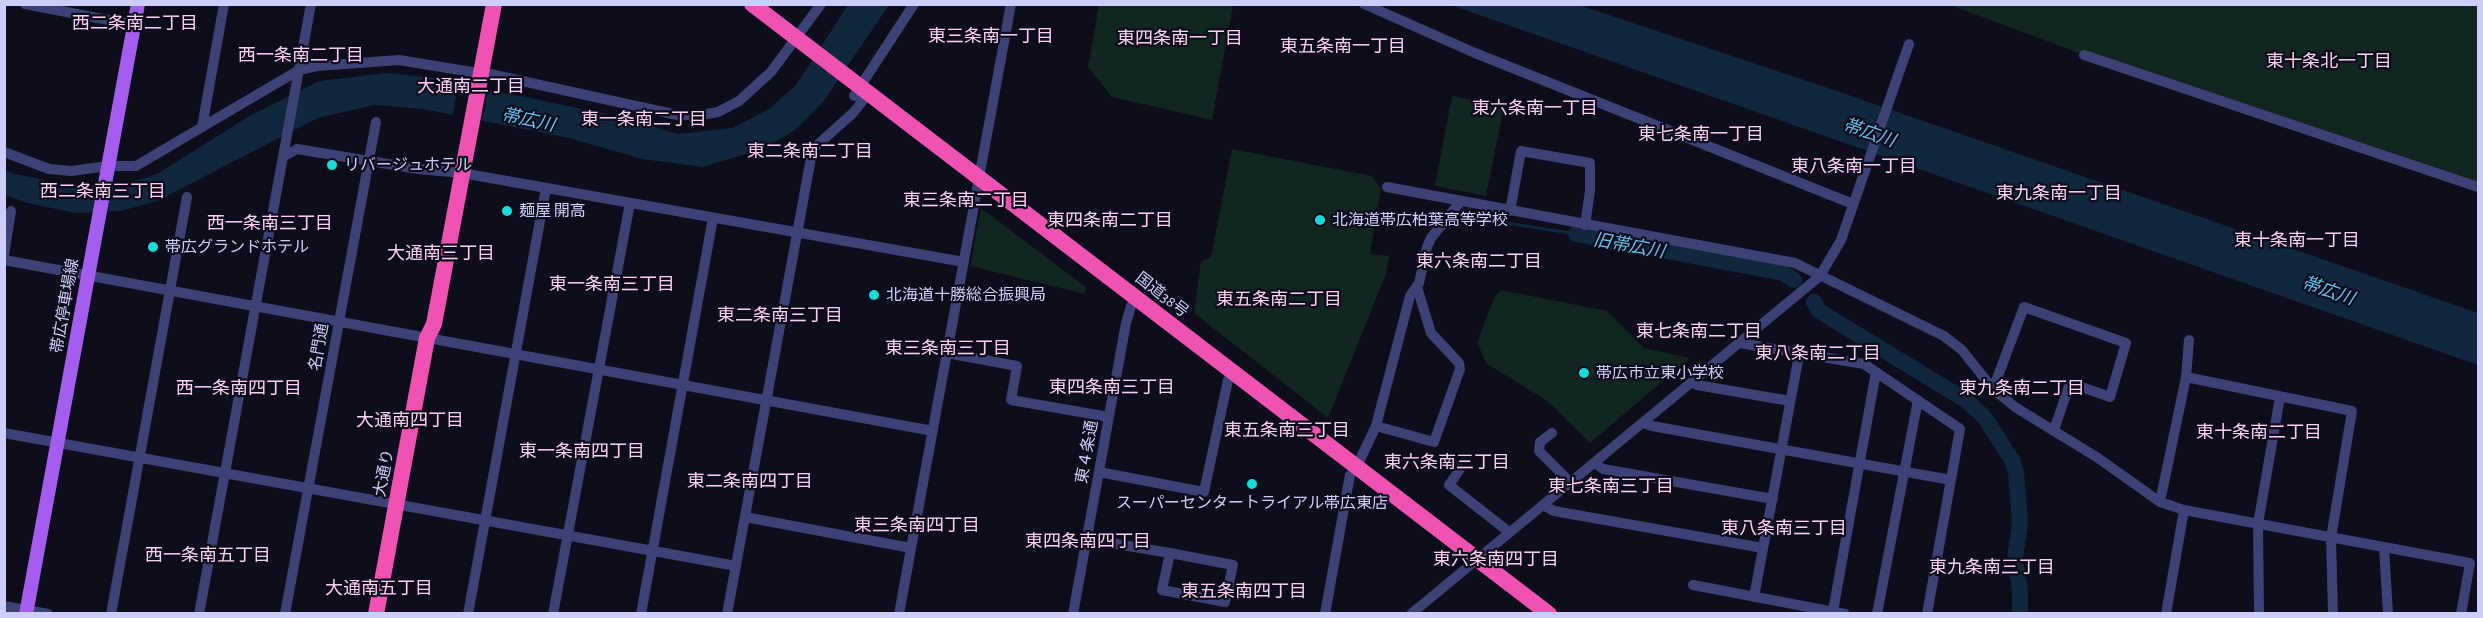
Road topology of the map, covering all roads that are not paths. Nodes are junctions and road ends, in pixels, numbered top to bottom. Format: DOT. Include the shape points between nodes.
graph roads {
  1 [pos="25,4"];
  2 [pos="138,4"];
  3 [pos="224,4"];
  4 [pos="311,4"];
  5 [pos="483,4"];
  6 [pos="494,4"];
  7 [pos="737,4"];
  8 [pos="752,4"];
  9 [pos="821,4"];
  10 [pos="914,4"];
  11 [pos="1011,4"];
  12 [pos="1364,4"];
  13 [pos="134,25"];
  14 [pos="1909,44"];
  15 [pos="797,46"];
  16 [pos="2084,55"];
  17 [pos="299,70"];
  18 [pos="475,77"];
  19 [pos="861,95"];
  20 [pos="376,122"];
  21 [pos="202,127"];
  22 [pos="4,153"];
  23 [pos="283,157"];
  24 [pos="369,161"];
  25 [pos="107,171"];
  26 [pos="457,172"];
  27 [pos="980,183"];
  28 [pos="1387,187"];
  29 [pos="2478,187"];
  30 [pos="546,188"];
  31 [pos="187,197"];
  32 [pos="1461,201"];
  33 [pos="1854,201"];
  34 [pos="630,203"];
  35 [pos="11,211"];
  36 [pos="1510,211"];
  37 [pos="713,218"];
  38 [pos="1585,225"];
  39 [pos="797,232"];
  40 [pos="4,255"];
  41 [pos="4,260"];
  42 [pos="964,262"];
  43 [pos="87,276"];
  44 [pos="1820,276"];
  45 [pos="1417,287"];
  46 [pos="172,291"];
  47 [pos="1134,302"];
  48 [pos="254,306"];
  49 [pos="339,322"];
  50 [pos="427,338"];
  51 [pos="2189,340"];
  52 [pos="1739,343"];
  53 [pos="947,353"];
  54 [pos="516,355"];
  55 [pos="1799,355"];
  56 [pos="599,370"];
  57 [pos="1876,372"];
  58 [pos="2186,377"];
  59 [pos="1228,380"];
  60 [pos="1692,382"];
  61 [pos="683,386"];
  62 [pos="1993,389"];
  63 [pos="2280,397"];
  64 [pos="1918,400"];
  65 [pos="767,401"];
  66 [pos="1790,401"];
  67 [pos="1109,417"];
  68 [pos="1643,423"];
  69 [pos="1377,426"];
  70 [pos="2054,430"];
  71 [pos="933,432"];
  72 [pos="4,433"];
  73 [pos="1552,433"];
  74 [pos="57,442"];
  75 [pos="1782,450"];
  76 [pos="141,459"];
  77 [pos="1595,464"];
  78 [pos="1859,464"];
  79 [pos="1353,470"];
  80 [pos="1460,470"];
  81 [pos="225,472"];
  82 [pos="1099,472"];
  83 [pos="1903,472"];
  84 [pos="1951,480"];
  85 [pos="1571,483"];
  86 [pos="309,489"];
  87 [pos="1773,499"];
  88 [pos="2160,502"];
  89 [pos="396,504"];
  90 [pos="1543,505"];
  91 [pos="2184,510"];
  92 [pos="745,517"];
  93 [pos="484,521"];
  94 [pos="2258,524"];
  95 [pos="1509,532"];
  96 [pos="568,536"];
  97 [pos="1087,538"];
  98 [pos="2331,538"];
  99 [pos="2384,547"];
  100 [pos="911,548"];
  101 [pos="1763,548"];
  102 [pos="652,552"];
  103 [pos="1170,553"];
  104 [pos="1473,561"];
  105 [pos="736,566"];
  106 [pos="1693,585"];
  107 [pos="1754,597"];
  108 [pos="4,606"];
  109 [pos="1833,611"];
  110 [pos="26,612"];
  111 [pos="48,614"];
  112 [pos="111,614"];
  113 [pos="199,614"];
  114 [pos="285,614"];
  115 [pos="376,614"];
  116 [pos="468,614"];
  117 [pos="553,614"];
  118 [pos="641,614"];
  119 [pos="727,614"];
  120 [pos="899,614"];
  121 [pos="1073,614"];
  122 [pos="1325,614"];
  123 [pos="1411,614"];
  124 [pos="1532,614"];
  125 [pos="1549,614"];
  126 [pos="1845,614"];
  127 [pos="1877,614"];
  128 [pos="1927,614"];
  129 [pos="2166,614"];
  130 [pos="2259,614"];
  131 [pos="2333,614"];
  132 [pos="2388,614"];
  133 [pos="2461,614"];
  1 -- 13 [label="street"];
  2 -- 13 [label="main road, 帯広停車場線"];
  3 -- 21 [label="street"];
  4 -- 17 [label="street"];
  5 -- 18 [label="highway, 大通り"];
  6 -- 18 [label="highway, 大通り"];
  7 -- 15 [label="highway, 国道38号"];
  8 -- 15 [label="highway, 国道38号"];
  9 -- 15 [label="street"];
  10 -- 19 [label="street"];
  11 -- 27 [label="street"];
  12 -- 33 [label="street" via="1475,53"];
  13 -- 25 [label="main road, 帯広停車場線"];
  14 -- 33 [label="street"];
  15 -- 18 [label="street" via="739,102 701,115 676,115"];
  15 -- 19 [label="highway, 国道38号"];
  16 -- 29 [label="street"];
  17 -- 18 [label="street" via="399,60"];
  17 -- 21 [label="street"];
  17 -- 23 [label="street"];
  18 -- 26 [label="highway, 大通り"];
  19 -- 27 [label="highway, 国道38号"];
  19 -- 39 [label="street" via="814,148"];
  20 -- 24 [label="street, 名門通"];
  21 -- 25 [label="street" via="136,165"];
  22 -- 25 [label="street" via="49,169"];
  23 -- 24 [label="street" via="297,149"];
  23 -- 48 [label="street"];
  24 -- 26 [label="street"];
  24 -- 49 [label="street, 名門通"];
  25 -- 43 [label="main road, 帯広停車場線"];
  26 -- 30 [label="street"];
  26 -- 50 [label="highway, 大通り" via="425,321"];
  27 -- 42 [label="street"];
  27 -- 47 [label="highway, 国道38号"];
  28 -- 32 [label="street"];
  30 -- 34 [label="street"];
  30 -- 54 [label="street"];
  31 -- 46 [label="street"];
  32 -- 36 [label="street"];
  32 -- 45 [label="street" via="1431,238"];
  33 -- 44 [label="street" via="1841,240"];
  34 -- 37 [label="street"];
  34 -- 56 [label="street"];
  35 -- 40 [label="street"];
  36 -- 38 [label="street"];
  36 -- 38 [label="street" via="1521,151 1590,163"];
  37 -- 39 [label="street"];
  37 -- 61 [label="street"];
  38 -- 44 [label="street" via="1795,263"];
  39 -- 42 [label="street"];
  39 -- 65 [label="street"];
  41 -- 43 [label="street"];
  42 -- 53 [label="street"];
  43 -- 46 [label="street"];
  43 -- 74 [label="main road, 帯広停車場線"];
  44 -- 52 [label="street"];
  44 -- 62 [label="street" via="1944,336 1968,357"];
  45 -- 69 [label="street" via="1410,297"];
  45 -- 69 [label="street" via="1431,333 1460,369 1434,442"];
  46 -- 48 [label="street"];
  46 -- 76 [label="street"];
  47 -- 59 [label="highway, 国道38号"];
  47 -- 67 [label="street, 東４条通"];
  47 -- 79 [label="highway, 国道38号"];
  48 -- 49 [label="street"];
  48 -- 81 [label="street"];
  49 -- 50 [label="street"];
  49 -- 86 [label="street, 名門通"];
  50 -- 54 [label="street"];
  50 -- 89 [label="highway, 大通り"];
  51 -- 58 [label="street"];
  52 -- 55 [label="street"];
  52 -- 60 [label="street"];
  53 -- 67 [label="street" via="1017,366 1011,400"];
  53 -- 71 [label="street"];
  54 -- 56 [label="street"];
  54 -- 93 [label="street"];
  55 -- 57 [label="street" via="1864,364"];
  55 -- 66 [label="street"];
  56 -- 61 [label="street"];
  56 -- 96 [label="street"];
  57 -- 64 [label="street"];
  57 -- 78 [label="street"];
  58 -- 63 [label="street"];
  58 -- 88 [label="street"];
  59 -- 79 [label="highway, 国道38号"];
  59 -- 82 [label="street" via="1204,492"];
  60 -- 66 [label="street"];
  60 -- 68 [label="street"];
  61 -- 65 [label="street"];
  61 -- 102 [label="street"];
  62 -- 70 [label="street"];
  62 -- 70 [label="street" via="2024,307 2126,343 2110,397 2070,383"];
  63 -- 94 [label="street"];
  63 -- 98 [label="street" via="2352,411"];
  64 -- 83 [label="street"];
  64 -- 84 [label="street" via="1960,429"];
  65 -- 71 [label="street"];
  65 -- 92 [label="street"];
  66 -- 75 [label="street"];
  67 -- 82 [label="street, 東４条通"];
  68 -- 75 [label="street"];
  68 -- 77 [label="street"];
  69 -- 79 [label="street"];
  70 -- 88 [label="street"];
  71 -- 100 [label="street"];
  72 -- 74 [label="street"];
  73 -- 85 [label="street" via="1540,442 1539,451"];
  74 -- 76 [label="street"];
  74 -- 110 [label="main road, 帯広停車場線"];
  75 -- 78 [label="street"];
  75 -- 87 [label="street"];
  76 -- 81 [label="street"];
  76 -- 112 [label="street"];
  77 -- 85 [label="street"];
  77 -- 87 [label="street" via="1603,469"];
  78 -- 83 [label="street"];
  78 -- 109 [label="street"];
  79 -- 104 [label="highway, 国道38号"];
  79 -- 122 [label="street"];
  80 -- 95 [label="street" via="1449,485"];
  81 -- 86 [label="street"];
  81 -- 113 [label="street"];
  82 -- 97 [label="street, 東４条通"];
  83 -- 84 [label="street"];
  83 -- 127 [label="street"];
  84 -- 128 [label="street"];
  85 -- 90 [label="street"];
  86 -- 89 [label="street"];
  86 -- 114 [label="street, 名門通"];
  87 -- 101 [label="street"];
  88 -- 91 [label="street"];
  89 -- 93 [label="street"];
  89 -- 115 [label="highway, 大通り"];
  90 -- 95 [label="street"];
  90 -- 101 [label="street" via="1554,511"];
  91 -- 94 [label="street"];
  91 -- 129 [label="street"];
  92 -- 100 [label="street"];
  92 -- 105 [label="street"];
  93 -- 96 [label="street"];
  93 -- 116 [label="street"];
  94 -- 98 [label="street"];
  94 -- 130 [label="street"];
  95 -- 104 [label="street"];
  96 -- 102 [label="street"];
  96 -- 117 [label="street"];
  97 -- 103 [label="street"];
  97 -- 121 [label="street, 東４条通"];
  98 -- 99 [label="street"];
  98 -- 131 [label="street"];
  99 -- 132 [label="street"];
  99 -- 133 [label="street" via="2470,563"];
  100 -- 120 [label="street"];
  101 -- 107 [label="street"];
  102 -- 105 [label="street"];
  102 -- 118 [label="street"];
  103 -- 103 [label="street" via="1233,565 1225,602 1162,590"];
  104 -- 123 [label="street"];
  104 -- 124 [label="highway, 国道38号"];
  104 -- 125 [label="highway, 国道38号"];
  105 -- 119 [label="street"];
  106 -- 107 [label="street"];
  107 -- 109 [label="street"];
  108 -- 110 [label="street"];
  109 -- 126 [label="street"];
  110 -- 111 [label="street"];
}
